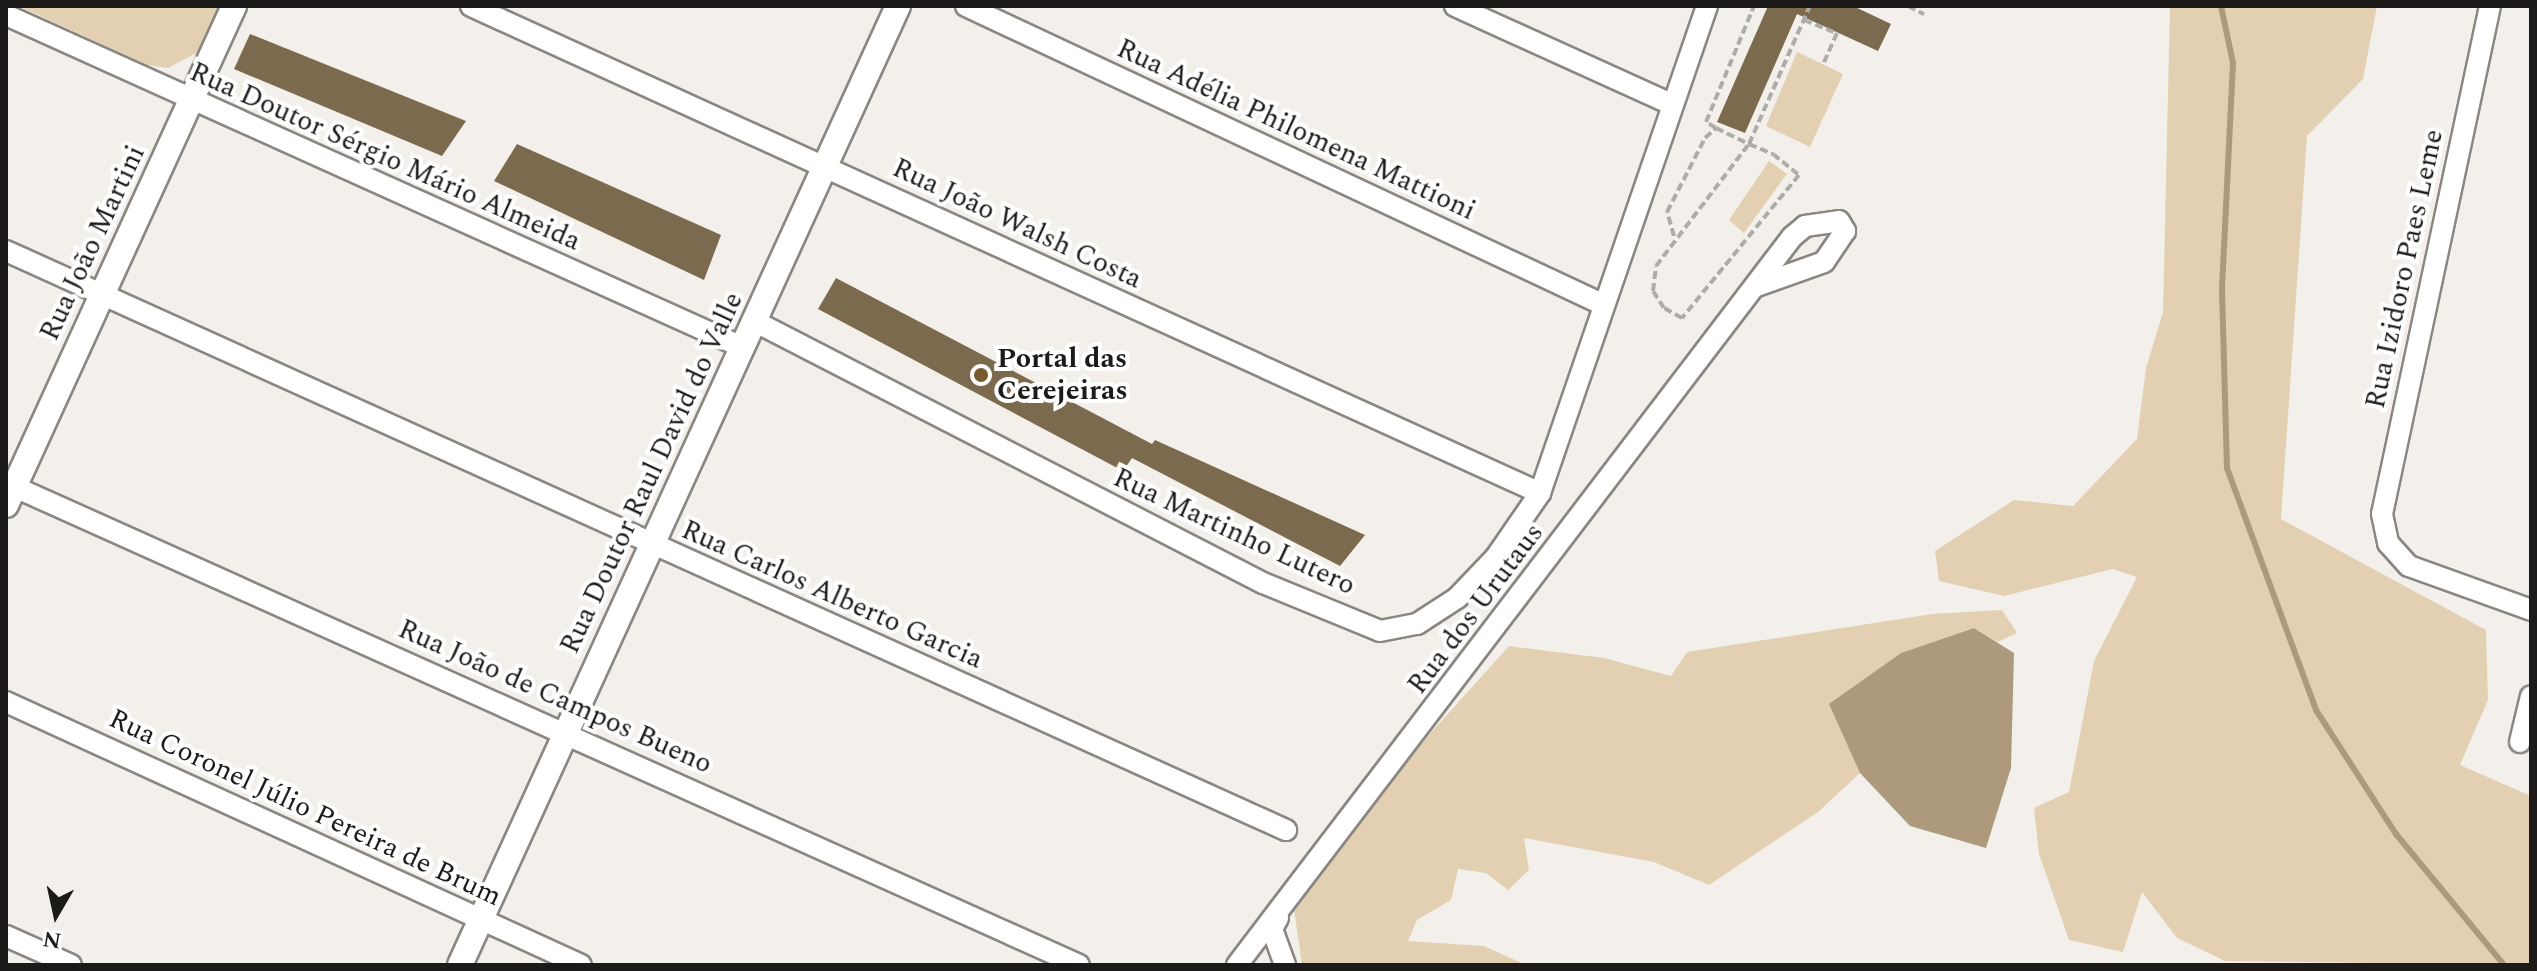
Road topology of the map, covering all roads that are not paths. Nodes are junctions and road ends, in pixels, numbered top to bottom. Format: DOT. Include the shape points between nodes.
graph roads {
  1 [pos="234,6"];
  2 [pos="471,6"];
  3 [pos="898,6"];
  4 [pos="966,6"];
  5 [pos="1455,6"];
  6 [pos="1707,6"];
  7 [pos="2490,6"];
  8 [pos="6,15"];
  9 [pos="191,101"];
  10 [pos="1671,104"];
  11 [pos="825,167"];
  12 [pos="6,251"];
  13 [pos="1757,286"];
  14 [pos="101,297"];
  15 [pos="1602,304"];
  16 [pos="754,321"];
  17 [pos="742,347"];
  18 [pos="9,492"];
  19 [pos="1540,493"];
  20 [pos="652,545"];
  21 [pos="2531,610"];
  22 [pos="2531,696"];
  23 [pos="6,702"];
  24 [pos="567,732"];
  25 [pos="2520,742"];
  26 [pos="1286,830"];
  27 [pos="1285,907"];
  28 [pos="481,920"];
  29 [pos="6,936"];
  30 [pos="71,965"];
  31 [pos="460,965"];
  32 [pos="581,965"];
  33 [pos="1079,965"];
  34 [pos="1237,965"];
  35 [pos="1285,965"];
  1 -- 9 [label="street, Rua João Martini"];
  2 -- 11 [label="street, Rua João Walsh Costa"];
  3 -- 11 [label="street, Rua Doutor Raul David do Valle"];
  4 -- 15 [label="street, Rua Adélia Philomena Mattioni"];
  5 -- 10 [label="street"];
  6 -- 10 [label="street, Rua Martinho Lutero"];
  7 -- 21 [label="street, Rua Izidoro Paes Leme" via="2383,504 2388,543 2418,570"];
  8 -- 9 [label="street, Rua Doutor Sérgio Mário Almeida"];
  9 -- 14 [label="street, Rua João Martini"];
  9 -- 17 [label="street, Rua Doutor Sérgio Mário Almeida"];
  10 -- 15 [label="street, Rua Martinho Lutero"];
  11 -- 16 [label="street, Rua Doutor Raul David do Valle"];
  11 -- 19 [label="street, Rua João Walsh Costa"];
  12 -- 14 [label="street, Rua Carlos Alberto Garcia"];
  13 -- 27 [label="street, Rua dos Urutaus"];
  14 -- 18 [label="street, Rua João Martini"];
  14 -- 20 [label="street, Rua Carlos Alberto Garcia"];
  15 -- 19 [label="street, Rua Martinho Lutero"];
  16 -- 17 [label="street, Rua Doutor Raul David do Valle"];
  16 -- 19 [label="street, Rua Martinho Lutero" via="1263,583 1380,631 1417,624 1457,598 1496,557"];
  17 -- 20 [label="street, Rua Doutor Raul David do Valle"];
  18 -- 24 [label="street, Rua João de Campos Bueno"];
  20 -- 24 [label="street, Rua Doutor Raul David do Valle"];
  20 -- 26 [label="street, Rua Carlos Alberto Garcia"];
  22 -- 25 [label="street"];
  23 -- 28 [label="street, Rua Coronel Júlio Pereira de Brum"];
  24 -- 28 [label="street, Rua Doutor Raul David do Valle"];
  24 -- 33 [label="street, Rua João de Campos Bueno"];
  27 -- 34 [label="street, Rua dos Urutaus"];
  27 -- 35 [label="street" via="1272,929"];
  28 -- 31 [label="street, Rua Doutor Raul David do Valle"];
  28 -- 32 [label="street, Rua Coronel Júlio Pereira de Brum"];
  29 -- 30 [label="street"];
}
